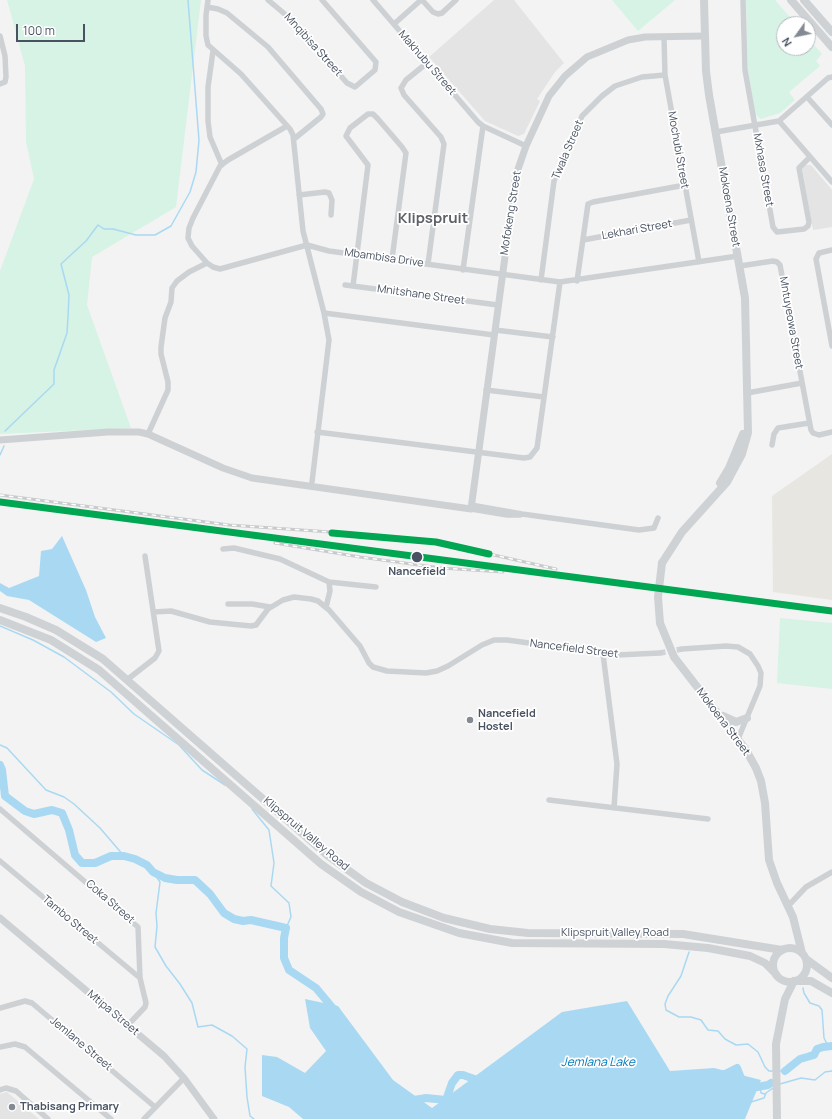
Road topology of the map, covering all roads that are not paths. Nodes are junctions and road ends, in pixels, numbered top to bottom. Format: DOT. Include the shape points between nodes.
graph roads {
  1 [pos="208,0"];
  2 [pos="268,0"];
  3 [pos="322,0"];
  4 [pos="373,0"];
  5 [pos="422,0"];
  6 [pos="456,0"];
  7 [pos="704,0"];
  8 [pos="743,0"];
  9 [pos="791,0"];
  10 [pos="804,0"];
  11 [pos="206,7"];
  12 [pos="394,24"];
  13 [pos="832,32"];
  14 [pos="0,36"];
  15 [pos="704,36"];
  16 [pos="664,37"];
  17 [pos="832,47"];
  18 [pos="214,51"];
  19 [pos="427,63"];
  20 [pos="665,76"];
  21 [pos="832,77"];
  22 [pos="0,84"];
  23 [pos="807,97"];
  24 [pos="779,121"];
  25 [pos="755,124"];
  26 [pos="832,125"];
  27 [pos="287,126"];
  28 [pos="483,126"];
  29 [pos="716,132"];
  30 [pos="294,139"];
  31 [pos="526,146"];
  32 [pos="810,157"];
  33 [pos="222,165"];
  34 [pos="832,182"];
  35 [pos="685,185"];
  36 [pos="299,195"];
  37 [pos="331,215"];
  38 [pos="692,220"];
  39 [pos="583,240"];
  40 [pos="307,244"];
  41 [pos="832,250"];
  42 [pos="356,254"];
  43 [pos="738,256"];
  44 [pos="392,260"];
  45 [pos="699,262"];
  46 [pos="207,263"];
  47 [pos="428,264"];
  48 [pos="740,266"];
  49 [pos="463,270"];
  50 [pos="502,275"];
  51 [pos="541,280"];
  52 [pos="577,281"];
  53 [pos="560,282"];
  54 [pos="345,285"];
  55 [pos="353,286"];
  56 [pos="498,305"];
  57 [pos="324,314"];
  58 [pos="494,332"];
  59 [pos="553,336"];
  60 [pos="832,346"];
  61 [pos="802,383"];
  62 [pos="486,390"];
  63 [pos="747,393"];
  64 [pos="544,397"];
  65 [pos="809,423"];
  66 [pos="317,432"];
  67 [pos="832,432"];
  68 [pos="148,434"];
  69 [pos="0,440"];
  70 [pos="772,445"];
  71 [pos="478,452"];
  72 [pos="218,465"];
  73 [pos="312,482"];
  74 [pos="471,507"];
  75 [pos="658,518"];
  76 [pos="223,549"];
  77 [pos="145,556"];
  78 [pos="330,582"];
  79 [pos="376,587"];
  80 [pos="228,604"];
  81 [pos="270,607"];
  82 [pos="326,607"];
  83 [pos="0,608"];
  84 [pos="154,612"];
  85 [pos="0,620"];
  86 [pos="682,649"];
  87 [pos="660,653"];
  88 [pos="603,654"];
  89 [pos="128,680"];
  90 [pos="716,711"];
  91 [pos="747,718"];
  92 [pos="738,739"];
  93 [pos="549,800"];
  94 [pos="614,808"];
  95 [pos="0,809"];
  96 [pos="708,819"];
  97 [pos="0,861"];
  98 [pos="832,872"];
  99 [pos="789,905"];
  100 [pos="0,918"];
  101 [pos="797,931"];
  102 [pos="784,949"];
  103 [pos="804,956"];
  104 [pos="777,975"];
  105 [pos="140,978"];
  106 [pos="832,978"];
  107 [pos="794,981"];
  108 [pos="832,993"];
  109 [pos="785,999"];
  110 [pos="0,1008"];
  111 [pos="128,1025"];
  112 [pos="0,1047"];
  113 [pos="184,1078"];
  114 [pos="0,1090"];
  115 [pos="155,1107"];
  116 [pos="48,1119"];
  117 [pos="111,1119"];
  118 [pos="144,1119"];
  119 [pos="214,1119"];
  120 [pos="777,1119"];
  1 -- 11 [label="street"];
  2 -- 3 [label="street, Mnqibisa Street" via="293,21 347,83 352,87 358,85 374,70 376,62"];
  4 -- 12 [label="street, Makhubu Street"];
  5 -- 6 [label="street" via="438,14"];
  5 -- 12 [label="street"];
  7 -- 15 [label="main road, Mokoena Street"];
  8 -- 25 [label="street, Mxhasa Street" via="744,64"];
  9 -- 17 [label="main road"];
  10 -- 13 [label="main road"];
  11 -- 18 [label="street" via="206,36 208,45"];
  11 -- 30 [label="street" via="227,13 268,47 321,109 321,117"];
  12 -- 19 [label="street, Makhubu Street"];
  14 -- 22 [label="street" via="5,56 6,77 5,82"];
  15 -- 16 [label="street, Mofokeng Street"];
  15 -- 29 [label="main road, Mokoena Street" via="706,71"];
  16 -- 20 [label="street, Mochubi Street"];
  16 -- 31 [label="street, Mofokeng Street" via="632,39 583,60 550,92"];
  18 -- 27 [label="street" via="241,74"];
  18 -- 33 [label="street" via="208,87 208,121 210,137"];
  19 -- 28 [label="street, Makhubu Street"];
  19 -- 47 [label="street" via="406,80 401,88 444,144"];
  20 -- 35 [label="street, Mochubi Street"];
  20 -- 51 [label="street, Twala Street" via="642,77 615,86 582,116 554,182"];
  21 -- 23 [label="street"];
  23 -- 24 [label="street"];
  23 -- 26 [label="street"];
  24 -- 25 [label="street"];
  24 -- 32 [label="street"];
  25 -- 29 [label="street"];
  25 -- 32 [label="street, Mxhasa Street" via="773,227 777,232 804,229 808,226 799,168"];
  27 -- 30 [label="street"];
  27 -- 33 [label="street"];
  28 -- 31 [label="street, Makhubu Street"];
  28 -- 49 [label="street"];
  29 -- 43 [label="main road, Mokoena Street"];
  30 -- 36 [label="street"];
  31 -- 50 [label="street, Mofokeng Street" via="516,175"];
  32 -- 34 [label="street"];
  33 -- 46 [label="street" via="215,173 188,228 190,244"];
  35 -- 38 [label="street, Mochubi Street"];
  35 -- 39 [label="street" via="590,203 586,208"];
  36 -- 37 [label="street" via="329,193 332,200"];
  36 -- 40 [label="street"];
  38 -- 39 [label="street, Lekhari Street"];
  38 -- 45 [label="street, Mochubi Street"];
  39 -- 52 [label="street"];
  40 -- 42 [label="street, Mbambisa Drive" via="322,250"];
  40 -- 46 [label="street" via="227,268 217,269"];
  40 -- 57 [label="street"];
  41 -- 60 [label="street" via="819,253 816,258"];
  42 -- 44 [label="street, Mbambisa Drive"];
  42 -- 44 [label="street" via="368,165 346,136 350,128 368,114 373,114 406,153"];
  42 -- 55 [label="street"];
  43 -- 45 [label="street, Mbambisa Drive"];
  43 -- 48 [label="main road, Mokoena Street"];
  44 -- 47 [label="street, Mbambisa Drive"];
  45 -- 52 [label="street, Mbambisa Drive"];
  46 -- 68 [label="street" via="189,272 172,288 161,347 168,390"];
  47 -- 49 [label="street, Mbambisa Drive"];
  48 -- 61 [label="street, Mntuyeowa Street" via="775,261 780,265"];
  48 -- 63 [label="main road, Mokoena Street" via="744,298"];
  49 -- 50 [label="street, Mbambisa Drive"];
  50 -- 51 [label="street, Mbambisa Drive"];
  50 -- 56 [label="street, Mofokeng Street"];
  51 -- 53 [label="street, Mbambisa Drive"];
  52 -- 53 [label="street, Mbambisa Drive"];
  53 -- 59 [label="street"];
  54 -- 55 [label="street, Mnitshane Street"];
  55 -- 56 [label="street, Mnitshane Street"];
  56 -- 58 [label="street, Mofokeng Street"];
  57 -- 58 [label="street"];
  57 -- 66 [label="street" via="329,344"];
  58 -- 59 [label="street"];
  58 -- 62 [label="street, Mofokeng Street"];
  59 -- 64 [label="street"];
  61 -- 63 [label="street"];
  61 -- 65 [label="street, Mntuyeowa Street"];
  62 -- 64 [label="street"];
  62 -- 71 [label="street, Mofokeng Street"];
  63 -- 90 [label="main road, Mokoena Street, bridge" via="748,414 741,440 724,478 712,495 680,527 662,562 658,597 660,623 674,657"];
  64 -- 71 [label="street" via="537,448 532,455 524,458"];
  65 -- 67 [label="street" via="811,430 816,434"];
  65 -- 70 [label="street" via="778,428"];
  66 -- 71 [label="street"];
  66 -- 73 [label="street"];
  68 -- 69 [label="street" via="130,431"];
  68 -- 72 [label="street"];
  71 -- 74 [label="street, Mofokeng Street"];
  72 -- 73 [label="street" via="245,472"];
  72 -- 74 [label="street" via="252,478"];
  73 -- 74 [label="street"];
  74 -- 75 [label="street" via="507,515 522,514 639,530 654,528"];
  76 -- 78 [label="street" via="234,548 280,559"];
  77 -- 84 [label="street"];
  78 -- 79 [label="street"];
  78 -- 82 [label="street"];
  80 -- 81 [label="street"];
  81 -- 82 [label="street" via="294,598 318,601"];
  81 -- 84 [label="street" via="256,625 251,626 210,622 171,611"];
  82 -- 88 [label="street, Nancefield Street" via="360,646 369,663 387,671 437,671 489,642 507,640"];
  83 -- 89 [label="main road, Klipspruit Valley Road" via="38,622 76,642 103,659"];
  84 -- 89 [label="street" via="158,653"];
  85 -- 104 [label="main road, Klipspruit Valley Road" via="51,640 99,670 321,864 361,892 399,912 459,934 512,943 664,944 708,948 750,956 765,963"];
  86 -- 91 [label="street" via="731,646 750,654 758,666 761,679"];
  87 -- 88 [label="street, Nancefield Street"];
  88 -- 94 [label="street" via="617,764"];
  89 -- 102 [label="main road, Klipspruit Valley Road" via="327,854 366,883 418,909 460,922 508,931 676,933"];
  90 -- 91 [label="main road" via="734,722"];
  90 -- 92 [label="main road, Mokoena Street"];
  91 -- 92 [label="street"];
  92 -- 99 [label="main road, Mokoena Street" via="751,757 761,780 769,860 776,883"];
  93 -- 94 [label="street"];
  94 -- 96 [label="street"];
  95 -- 105 [label="street, Coka Street" via="136,924 139,931"];
  97 -- 105 [label="street, Tambo Street"];
  98 -- 99 [label="street" via="806,887"];
  99 -- 101 [label="main road, Mokoena Street"];
  100 -- 111 [label="street, Mtipa Street"];
  101 -- 102 [label="main road" via="791,944"];
  101 -- 103 [label="main road, Mokoena Street"];
  102 -- 103 [label="main road" via="795,949"];
  102 -- 104 [label="main road" via="774,960"];
  103 -- 106 [label="main road"];
  103 -- 107 [label="main road" via="807,968 805,973"];
  104 -- 107 [label="main road" via="784,981"];
  104 -- 109 [label="main road"];
  105 -- 111 [label="street, Coka Street" via="146,1005"];
  107 -- 108 [label="main road" via="810,981"];
  107 -- 109 [label="main road"];
  109 -- 120 [label="main road" via="776,1044"];
  110 -- 115 [label="street, Jemlane Street" via="25,1001 32,1003"];
  111 -- 113 [label="street, Mtipa Street" via="164,1056"];
  112 -- 117 [label="street" via="15,1044 25,1047"];
  113 -- 115 [label="street"];
  113 -- 119 [label="street, Mtipa Street"];
  114 -- 116 [label="street" via="6,1088 16,1092"];
  115 -- 118 [label="street"];
}
